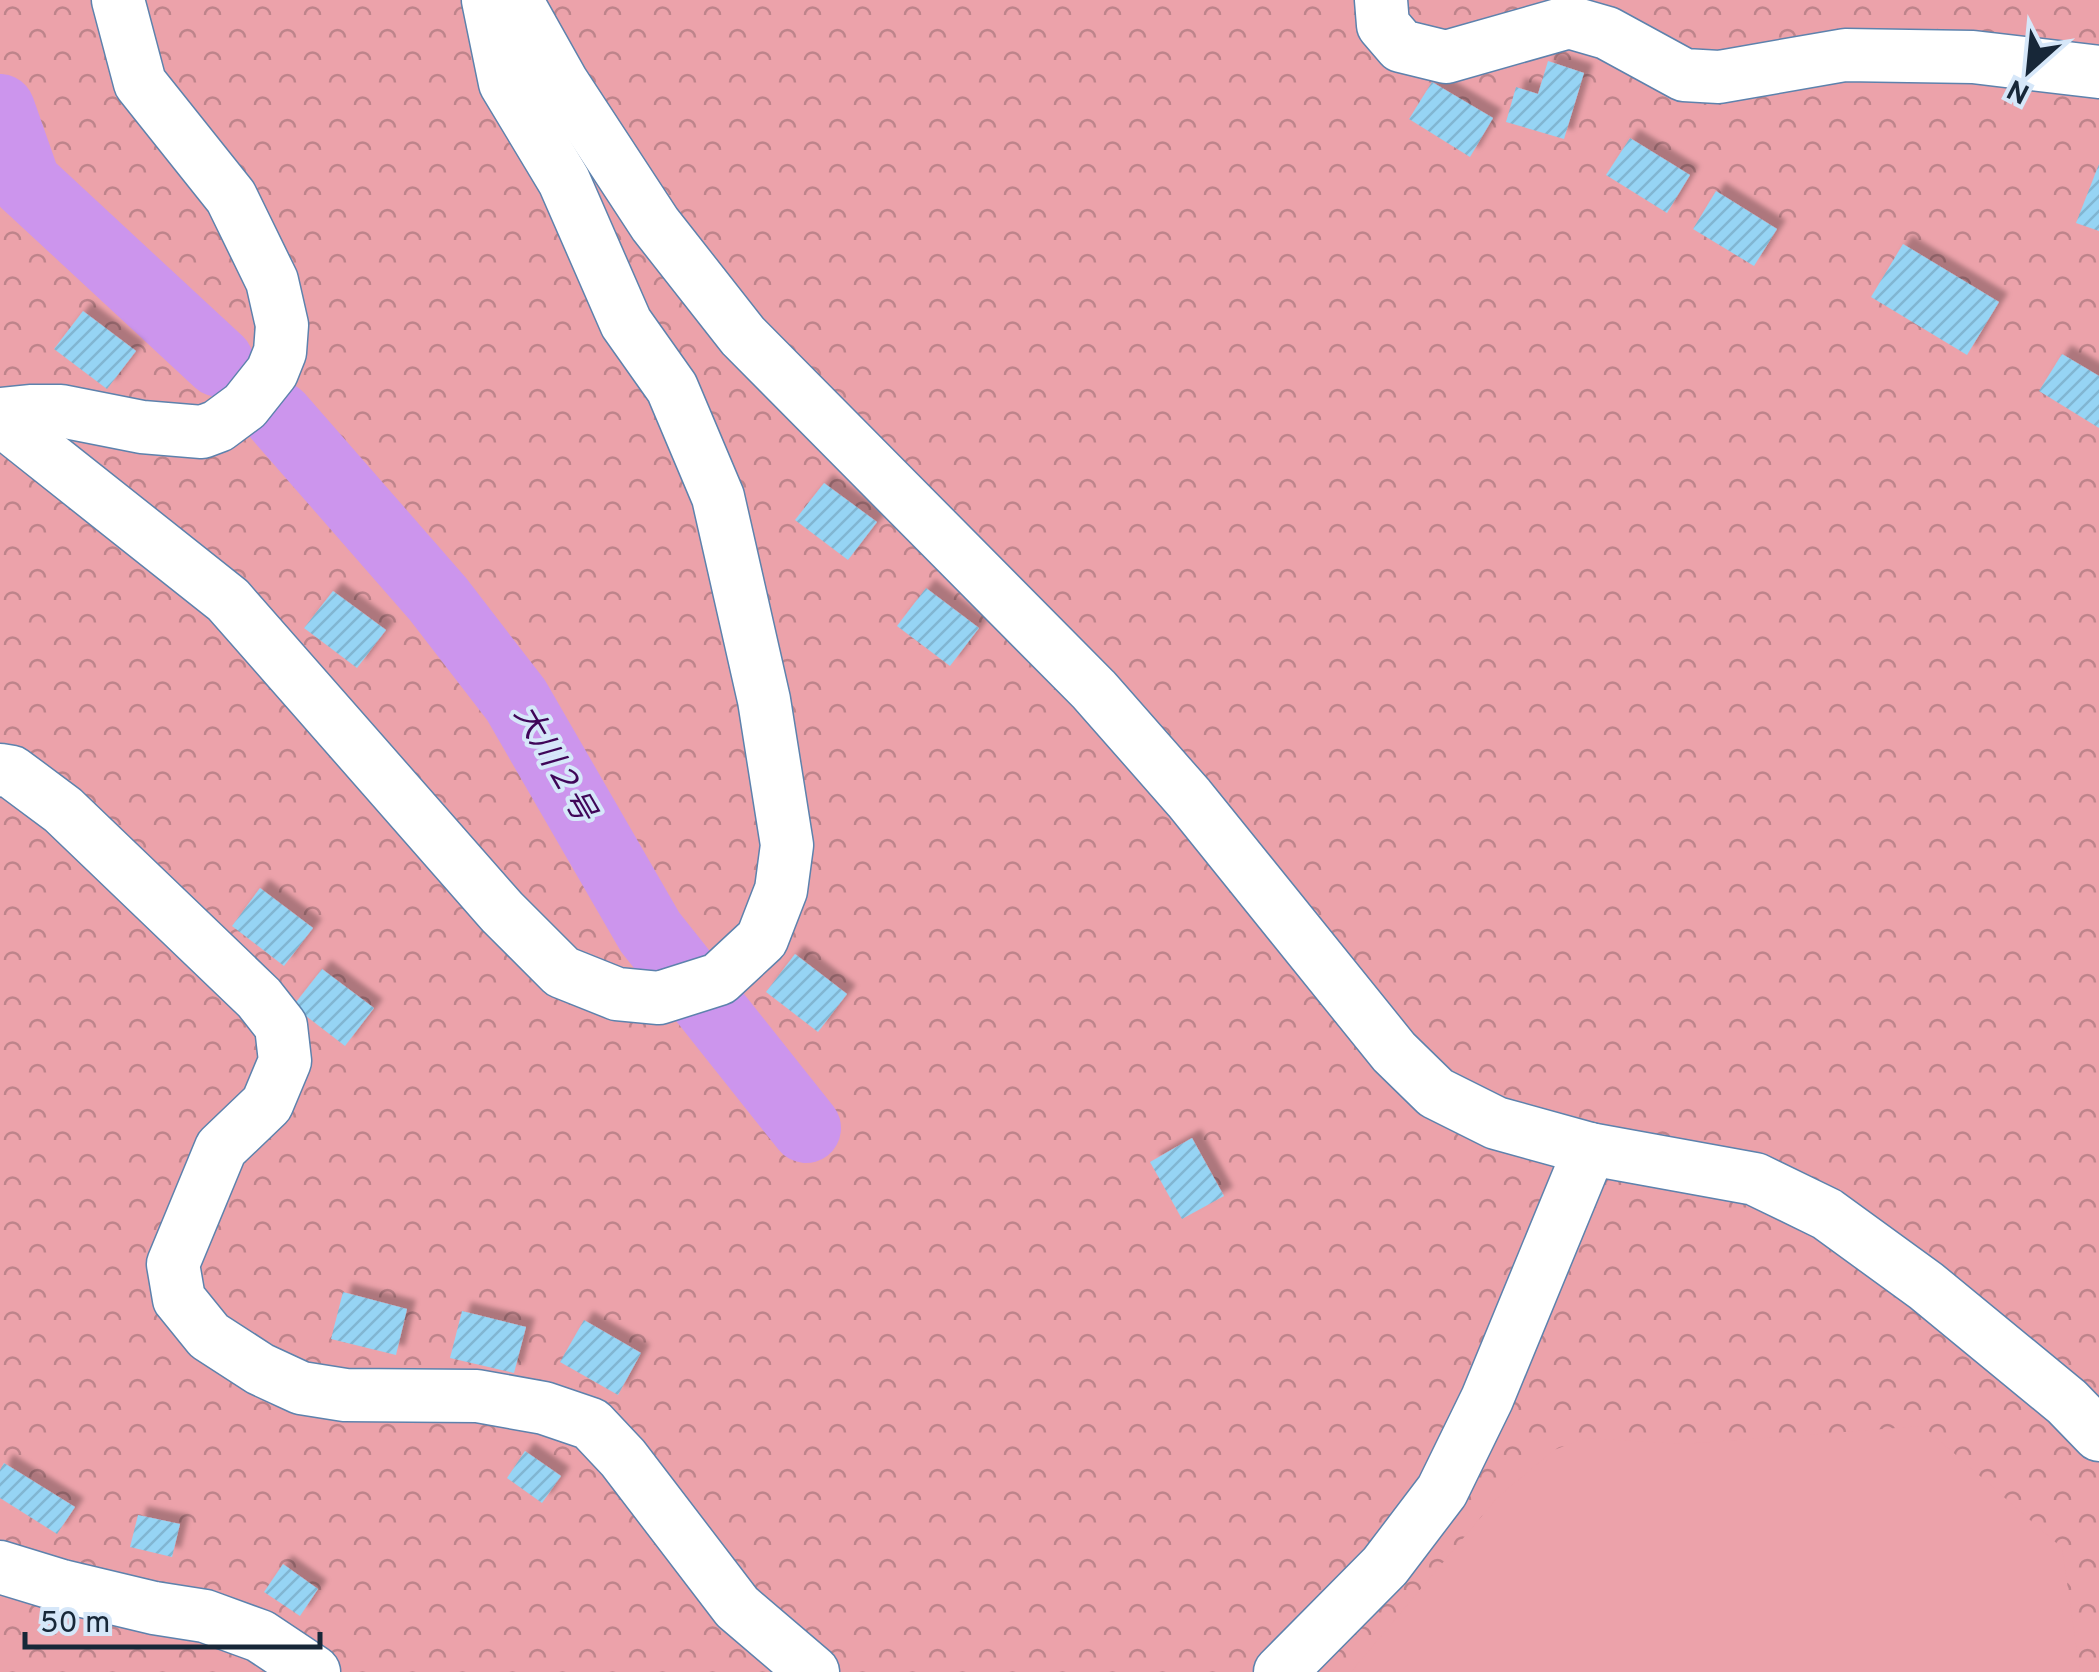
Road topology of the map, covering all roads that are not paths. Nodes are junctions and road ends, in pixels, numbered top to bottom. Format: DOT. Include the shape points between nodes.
graph roads {
  1 [pos="118,0"];
  2 [pos="488,0"];
  3 [pos="516,0"];
  4 [pos="1381,0"];
  5 [pos="2099,72"];
  6 [pos="0,417"];
  7 [pos="0,770"];
  8 [pos="1590,1150"];
  9 [pos="2099,1435"];
  10 [pos="0,1567"];
  11 [pos="314,1672"];
  12 [pos="813,1672"];
  13 [pos="1280,1672"];
  1 -- 6 [label="street" via="140,83 231,197 272,282 282,325 280,352 246,406 202,432 61,412"];
  2 -- 6 [label="street" via="504,83 564,182 626,323 672,388 718,497 764,700 786,845 781,890 762,939 718,980 660,998 617,994 562,972 228,600"];
  3 -- 8 [label="street" via="655,224 743,336 1094,690 1394,1052 1436,1093 1496,1123"];
  4 -- 5 [label="street" via="1383,25 1402,46 1446,56 1569,22 1608,33 1684,75 1718,77 1845,55 1973,57"];
  7 -- 12 [label="street" via="64,810 282,1026 286,1061 267,1104 221,1148 173,1264 179,1299 208,1336 302,1388 477,1396 591,1424 737,1607"];
  8 -- 9 [label="street" via="1755,1179 1827,1214 1926,1286"];
  8 -- 13 [label="street" via="1488,1399 1442,1492 1386,1566"];
  10 -- 11 [label="street" via="205,1616 260,1636"];
}
